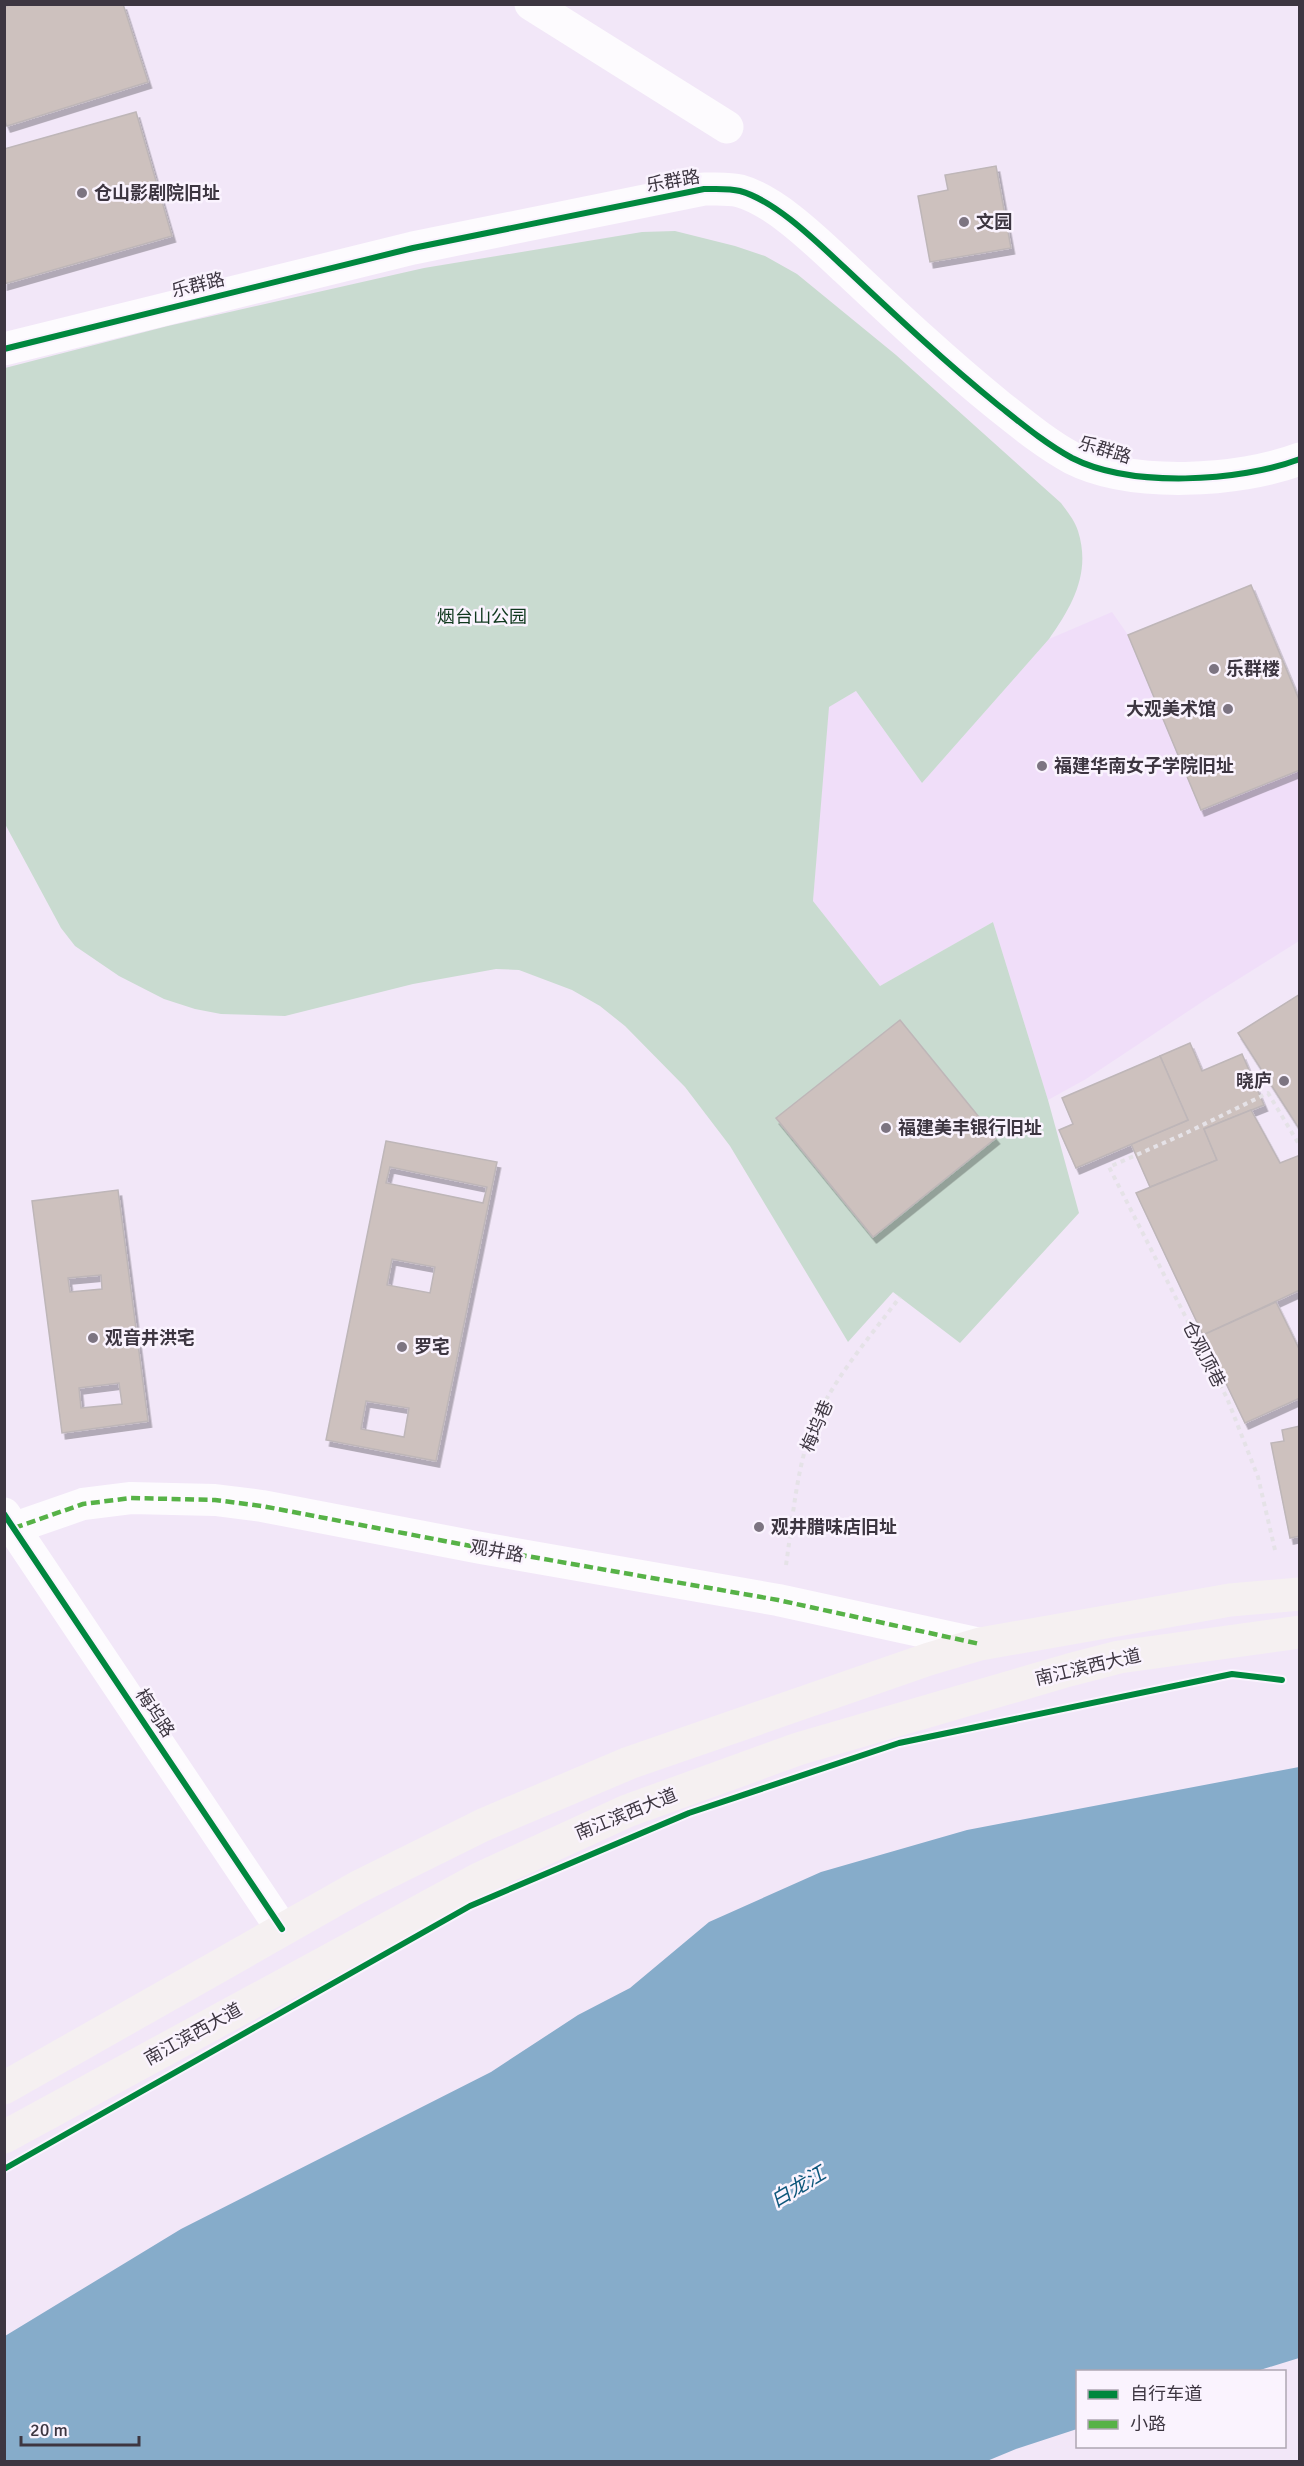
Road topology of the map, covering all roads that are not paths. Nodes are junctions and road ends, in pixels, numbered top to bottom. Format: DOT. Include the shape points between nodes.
graph roads {
  1 [pos="531,4"];
  2 [pos="727,127"];
  3 [pos="4,348"];
  4 [pos="1299,459"];
  5 [pos="9,1521"];
  6 [pos="1299,1594"];
  7 [pos="1299,1632"];
  8 [pos="980,1644"];
  9 [pos="282,1929"];
  10 [pos="4,2088"];
  11 [pos="4,2137"];
  1 -- 2 [label="street"];
  3 -- 4 [label="street, 乐群路" via="413,248 704,189 724,189 741,191 779,211 920,340 1025,426 1074,459 1122,473 1171,479 1245,472"];
  5 -- 8 [label="street, 观井路" via="131,1498 262,1506 778,1600"];
  5 -- 9 [label="street, 梅坞路"];
  6 -- 8 [label="main road" via="1230,1600"];
  7 -- 11 [label="main road, 南江滨西大道" via="1119,1657 1069,1670 798,1749 627,1811 479,1879"];
  8 -- 9 [label="main road" via="686,1741 580,1783 483,1825"];
  9 -- 10 [label="main road"];
}
